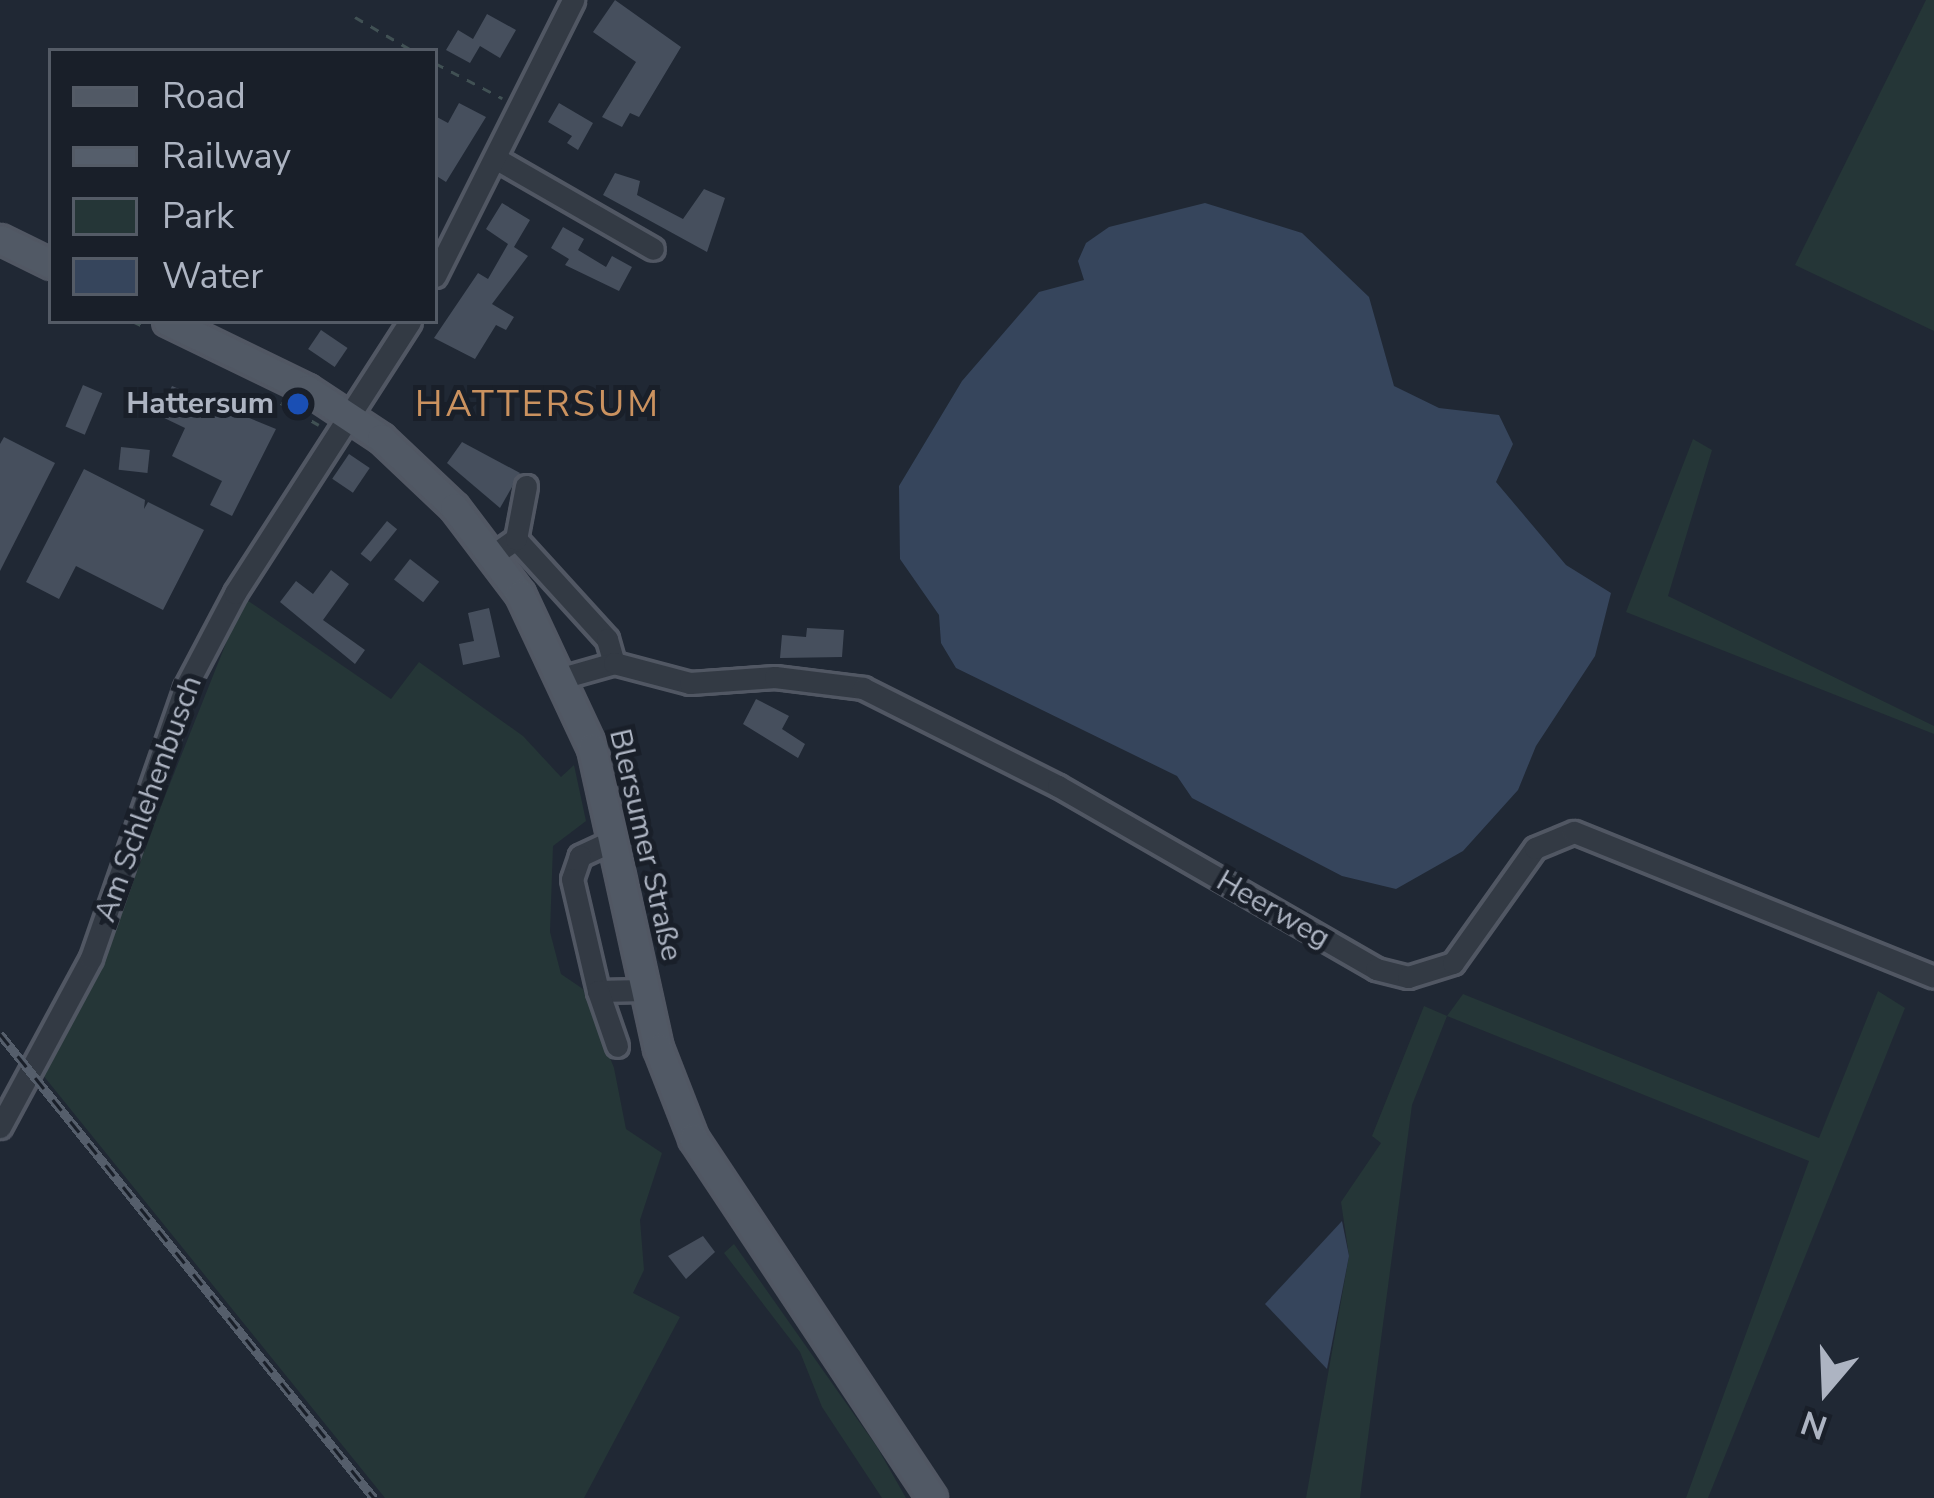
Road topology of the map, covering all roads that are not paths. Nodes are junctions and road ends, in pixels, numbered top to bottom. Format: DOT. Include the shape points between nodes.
graph roads {
  1 [pos="573,0"];
  2 [pos="495,158"];
  3 [pos="0,239"];
  4 [pos="652,249"];
  5 [pos="48,263"];
  6 [pos="438,270"];
  7 [pos="154,324"];
  8 [pos="408,324"];
  9 [pos="350,418"];
  10 [pos="526,487"];
  11 [pos="505,547"];
  12 [pos="614,663"];
  13 [pos="565,677"];
  14 [pos="614,840"];
  15 [pos="1934,977"];
  16 [pos="644,990"];
  17 [pos="598,992"];
  18 [pos="617,1046"];
  19 [pos="0,1127"];
  20 [pos="932,1498"];
  1 -- 2 [label="street"];
  2 -- 4 [label="street"];
  2 -- 6 [label="street"];
  3 -- 5 [label="main road"];
  7 -- 9 [label="main road, Blersumer Straße"];
  8 -- 9 [label="street, Am Schlehenbusch"];
  9 -- 11 [label="main road, Blersumer Straße"];
  9 -- 19 [label="street, Am Schlehenbusch" via="235,592 185,688 91,958"];
  10 -- 11 [label="street"];
  11 -- 12 [label="street" via="607,639"];
  11 -- 13 [label="main road, Blersumer Straße"];
  12 -- 13 [label="street"];
  12 -- 15 [label="street, Heerweg" via="690,683 775,677 863,688 1058,786 1376,969 1408,977 1453,963 1534,848 1574,832"];
  13 -- 14 [label="main road, Blersumer Straße"];
  14 -- 16 [label="main road, Blersumer Straße"];
  14 -- 17 [label="street" via="580,856 572,879"];
  16 -- 17 [label="street"];
  16 -- 20 [label="main road, Blersumer Straße" via="681,1113 724,1196 906,1448"];
  17 -- 18 [label="street"];
}
